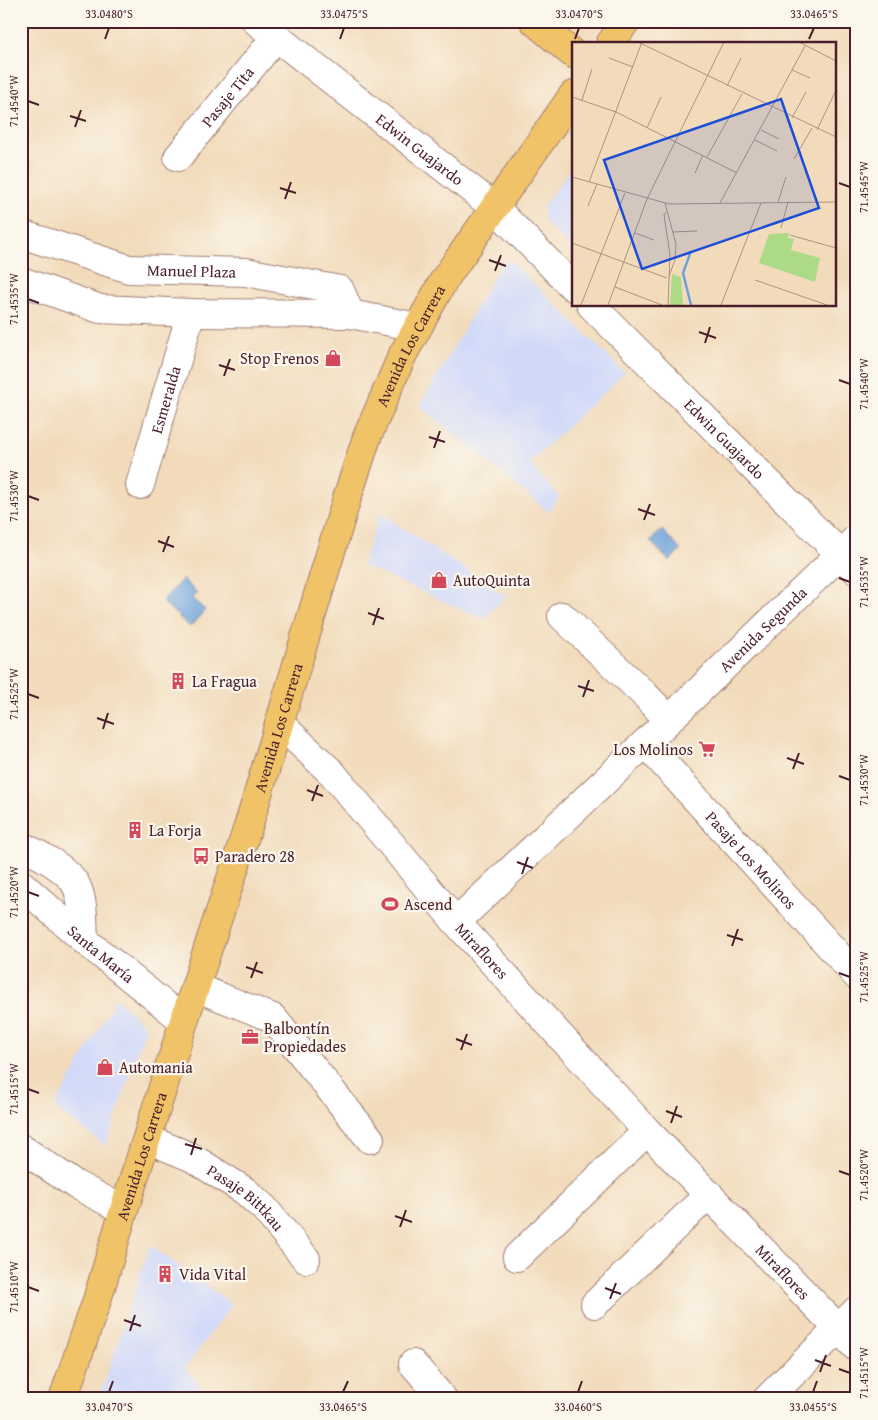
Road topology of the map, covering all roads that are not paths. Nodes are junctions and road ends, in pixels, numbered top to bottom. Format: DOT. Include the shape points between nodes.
graph roads {
  1 [pos="534,21"];
  2 [pos="626,21"];
  3 [pos="266,29"];
  4 [pos="611,42"];
  5 [pos="572,53"];
  6 [pos="572,96"];
  7 [pos="178,157"];
  8 [pos="494,207"];
  9 [pos="21,234"];
  10 [pos="21,281"];
  11 [pos="572,286"];
  12 [pos="592,306"];
  13 [pos="191,314"];
  14 [pos="350,314"];
  15 [pos="417,327"];
  16 [pos="140,485"];
  17 [pos="851,555"];
  18 [pos="562,616"];
  19 [pos="669,720"];
  20 [pos="280,724"];
  21 [pos="646,743"];
  22 [pos="28,849"];
  23 [pos="21,884"];
  24 [pos="456,922"];
  25 [pos="84,940"];
  26 [pos="857,976"];
  27 [pos="196,987"];
  28 [pos="184,1021"];
  29 [pos="647,1131"];
  30 [pos="147,1139"];
  31 [pos="370,1139"];
  32 [pos="21,1148"];
  33 [pos="709,1194"];
  34 [pos="124,1210"];
  35 [pos="517,1257"];
  36 [pos="306,1259"];
  37 [pos="595,1304"];
  38 [pos="848,1320"];
  39 [pos="857,1348"];
  40 [pos="412,1364"];
  41 [pos="63,1399"];
  42 [pos="443,1399"];
  43 [pos="766,1399"];
  1 -- 5 [label="main road"];
  2 -- 4 [label="main road"];
  3 -- 7 [label="street, Pasaje Tita"];
  3 -- 8 [label="street, Edwin Guajardo"];
  6 -- 8 [label="main road, Avenida Los Carrera"];
  8 -- 11 [label="street, Edwin Guajardo"];
  8 -- 15 [label="main road, Avenida Los Carrera" via="444,280"];
  9 -- 14 [label="street, Manuel Plaza" via="128,269 246,272 340,290"];
  10 -- 13 [label="street" via="100,309"];
  12 -- 17 [label="street, Edwin Guajardo"];
  13 -- 14 [label="street"];
  13 -- 16 [label="street, Esmeralda"];
  14 -- 15 [label="street"];
  15 -- 20 [label="main road, Avenida Los Carrera" via="367,437"];
  17 -- 19 [label="street, Avenida Segunda"];
  18 -- 19 [label="street"];
  19 -- 21 [label="street, Avenida Segunda"];
  20 -- 24 [label="street, Miraflores" via="332,774"];
  20 -- 27 [label="main road, Avenida Los Carrera"];
  21 -- 24 [label="street, Avenida Segunda"];
  21 -- 26 [label="street, Pasaje Los Molinos"];
  22 -- 25 [label="street" via="68,875 77,886"];
  23 -- 25 [label="street, Santa María"];
  24 -- 29 [label="street, Miraflores"];
  25 -- 28 [label="street, Santa María"];
  27 -- 28 [label="main road, Avenida Los Carrera"];
  27 -- 31 [label="street" via="273,1018"];
  28 -- 30 [label="main road, Avenida Los Carrera"];
  29 -- 33 [label="street, Miraflores"];
  29 -- 35 [label="street"];
  30 -- 34 [label="main road, Avenida Los Carrera"];
  30 -- 36 [label="street, Pasaje Bittkau" via="191,1157 245,1191 264,1208"];
  32 -- 34 [label="street" via="76,1185"];
  33 -- 37 [label="street"];
  33 -- 38 [label="street, Miraflores"];
  34 -- 41 [label="main road, Avenida Los Carrera"];
  38 -- 39 [label="street, Miraflores"];
  38 -- 43 [label="street"];
  40 -- 42 [label="street"];
}
